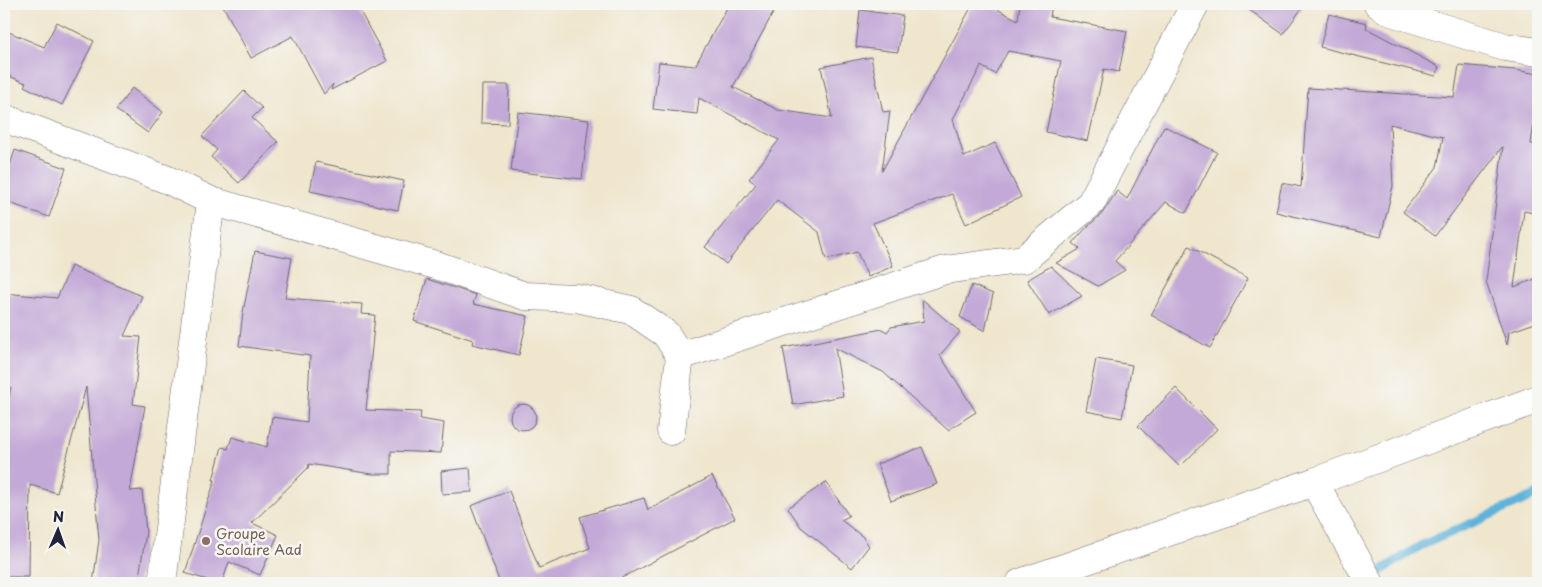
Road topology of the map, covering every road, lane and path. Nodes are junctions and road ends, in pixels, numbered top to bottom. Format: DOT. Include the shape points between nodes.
graph roads {
  1 [pos="1195,4"];
  2 [pos="1378,4"];
  3 [pos="1538,52"];
  4 [pos="4,118"];
  5 [pos="211,201"];
  6 [pos="680,356"];
  7 [pos="1538,399"];
  8 [pos="670,431"];
  9 [pos="1314,482"];
  10 [pos="162,583"];
  11 [pos="1020,583"];
  12 [pos="1370,583"];
  1 -- 6 [label="main road" via="1091,203 1024,259 945,270"];
  2 -- 3 [label="main road" via="1391,12 1505,47"];
  4 -- 5 [label="main road" via="168,180"];
  5 -- 6 [label="main road" via="439,266 525,296 578,298 631,310 666,334"];
  5 -- 10 [label="main road"];
  6 -- 8 [label="main road"];
  7 -- 9 [label="main road"];
  9 -- 11 [label="main road"];
  9 -- 12 [label="main road"];
}
